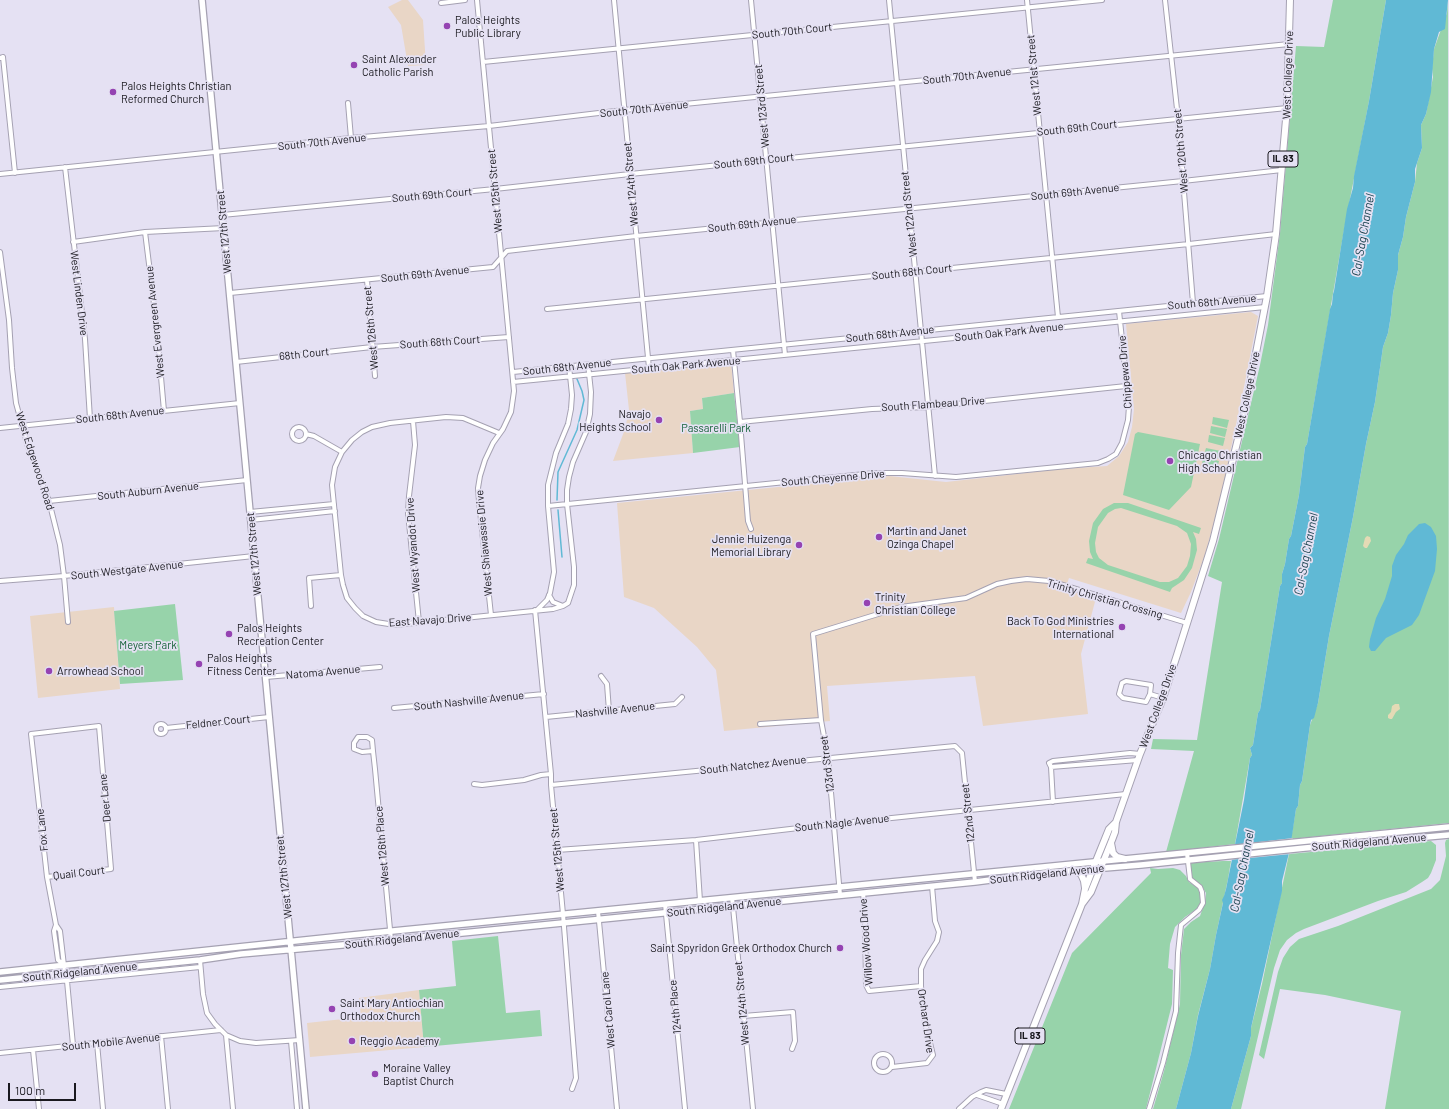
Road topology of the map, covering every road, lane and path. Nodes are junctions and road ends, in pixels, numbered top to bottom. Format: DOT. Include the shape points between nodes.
graph roads {
  1 [pos="202,0"];
  2 [pos="465,0"];
  3 [pos="477,0"];
  4 [pos="614,0"];
  5 [pos="751,0"];
  6 [pos="889,0"];
  7 [pos="1027,0"];
  8 [pos="1102,0"];
  9 [pos="1165,0"];
  10 [pos="1290,0"];
  11 [pos="441,3"];
  12 [pos="1028,7"];
  13 [pos="891,21"];
  14 [pos="755,35"];
  15 [pos="1289,44"];
  16 [pos="618,48"];
  17 [pos="1171,57"];
  18 [pos="2,58"];
  19 [pos="483,62"];
  20 [pos="1034,69"];
  21 [pos="898,83"];
  22 [pos="761,97"];
  23 [pos="348,103"];
  24 [pos="1287,108"];
  25 [pos="624,110"];
  26 [pos="1178,118"];
  27 [pos="489,126"];
  28 [pos="1040,132"];
  29 [pos="351,138"];
  30 [pos="903,146"];
  31 [pos="216,152"];
  32 [pos="767,160"];
  33 [pos="65,167"];
  34 [pos="1282,170"];
  35 [pos="15,173"];
  36 [pos="0,174"];
  37 [pos="630,174"];
  38 [pos="1183,181"];
  39 [pos="495,189"];
  40 [pos="1046,195"];
  41 [pos="909,209"];
  42 [pos="222,215"];
  43 [pos="773,223"];
  44 [pos="224,228"];
  45 [pos="145,232"];
  46 [pos="1276,234"];
  47 [pos="636,236"];
  48 [pos="73,242"];
  49 [pos="1189,244"];
  50 [pos="0,252"];
  51 [pos="501,256"];
  52 [pos="1052,257"];
  53 [pos="915,271"];
  54 [pos="367,280"];
  55 [pos="778,285"];
  56 [pos="230,293"];
  57 [pos="1267,296"];
  58 [pos="642,300"];
  59 [pos="1193,303"];
  60 [pos="1265,307"];
  61 [pos="547,309"];
  62 [pos="1120,311"];
  63 [pos="1058,317"];
  64 [pos="1120,321"];
  65 [pos="921,331"];
  66 [pos="509,337"];
  67 [pos="922,341"];
  68 [pos="784,345"];
  69 [pos="372,347"];
  70 [pos="733,350"];
  71 [pos="785,355"];
  72 [pos="648,359"];
  73 [pos="734,361"];
  74 [pos="236,362"];
  75 [pos="588,364"];
  76 [pos="569,366"];
  77 [pos="649,368"];
  78 [pos="513,372"];
  79 [pos="590,375"];
  80 [pos="375,376"];
  81 [pos="570,377"];
  82 [pos="514,382"];
  83 [pos="1126,386"];
  84 [pos="240,403"];
  85 [pos="928,407"];
  86 [pos="164,411"];
  87 [pos="90,419"];
  88 [pos="413,421"];
  89 [pos="740,422"];
  90 [pos="21,426"];
  91 [pos="0,428"];
  92 [pos="499,433"];
  93 [pos="306,434"];
  94 [pos="342,452"];
  95 [pos="1116,454"];
  96 [pos="935,476"];
  97 [pos="247,480"];
  98 [pos="746,486"];
  99 [pos="49,501"];
  100 [pos="334,504"];
  101 [pos="567,504"];
  102 [pos="548,506"];
  103 [pos="335,511"];
  104 [pos="250,512"];
  105 [pos="251,520"];
  106 [pos="751,529"];
  107 [pos="254,556"];
  108 [pos="341,575"];
  109 [pos="64,576"];
  110 [pos="0,581"];
  111 [pos="549,595"];
  112 [pos="311,606"];
  113 [pos="563,606"];
  114 [pos="537,610"];
  115 [pos="490,615"];
  116 [pos="68,622"];
  117 [pos="419,622"];
  118 [pos="1187,623"];
  119 [pos="814,634"];
  120 [pos="380,667"];
  121 [pos="601,676"];
  122 [pos="266,677"];
  123 [pos="544,694"];
  124 [pos="1150,694"];
  125 [pos="682,698"];
  126 [pos="1163,698"];
  127 [pos="394,708"];
  128 [pos="609,711"];
  129 [pos="270,717"];
  130 [pos="546,717"];
  131 [pos="821,720"];
  132 [pos="760,724"];
  133 [pos="99,726"];
  134 [pos="166,728"];
  135 [pos="955,746"];
  136 [pos="373,751"];
  137 [pos="1139,757"];
  138 [pos="828,758"];
  139 [pos="1081,758"];
  140 [pos="1082,764"];
  141 [pos="1051,767"];
  142 [pos="551,774"];
  143 [pos="474,784"];
  144 [pos="551,785"];
  145 [pos="1126,794"];
  146 [pos="1053,802"];
  147 [pos="968,810"];
  148 [pos="1116,822"];
  149 [pos="833,824"];
  150 [pos="1449,827"];
  151 [pos="1449,835"];
  152 [pos="696,840"];
  153 [pos="1111,843"];
  154 [pos="1305,845"];
  155 [pos="557,850"];
  156 [pos="1186,857"];
  157 [pos="1125,859"];
  158 [pos="1096,861"];
  159 [pos="1104,861"];
  160 [pos="1093,868"];
  161 [pos="1101,868"];
  162 [pos="111,869"];
  163 [pos="1074,870"];
  164 [pos="974,873"];
  165 [pos="47,877"];
  166 [pos="975,882"];
  167 [pos="932,886"];
  168 [pos="839,887"];
  169 [pos="1085,889"];
  170 [pos="863,893"];
  171 [pos="840,895"];
  172 [pos="732,897"];
  173 [pos="700,901"];
  174 [pos="665,904"];
  175 [pos="1082,904"];
  176 [pos="733,906"];
  177 [pos="598,911"];
  178 [pos="666,912"];
  179 [pos="563,914"];
  180 [pos="599,919"];
  181 [pos="564,923"];
  182 [pos="390,932"];
  183 [pos="391,940"];
  184 [pos="291,942"];
  185 [pos="292,950"];
  186 [pos="200,964"];
  187 [pos="64,965"];
  188 [pos="0,972"];
  189 [pos="65,974"];
  190 [pos="0,980"];
  191 [pos="67,981"];
  192 [pos="921,986"];
  193 [pos="0,987"];
  194 [pos="744,1016"];
  195 [pos="221,1030"];
  196 [pos="226,1035"];
  197 [pos="161,1036"];
  198 [pos="300,1040"];
  199 [pos="291,1041"];
  200 [pos="97,1043"];
  201 [pos="73,1045"];
  202 [pos="792,1048"];
  203 [pos="33,1050"];
  204 [pos="0,1053"];
  205 [pos="892,1067"];
  206 [pos="572,1089"];
  207 [pos="1006,1094"];
  208 [pos="977,1095"];
  209 [pos="1002,1107"];
  210 [pos="39,1109"];
  211 [pos="103,1109"];
  212 [pos="168,1109"];
  213 [pos="233,1109"];
  214 [pos="297,1109"];
  215 [pos="306,1109"];
  216 [pos="617,1109"];
  217 [pos="685,1109"];
  218 [pos="753,1109"];
  219 [pos="959,1109"];
  220 [pos="1149,1109"];
  1 -- 31 [label="main road, West 127th Street"];
  2 -- 11 [label="street"];
  3 -- 19 [label="street, West 125th Street"];
  4 -- 16 [label="street, West 124th Street"];
  5 -- 14 [label="street, West 123rd Street"];
  6 -- 13 [label="street, West 122nd Street"];
  7 -- 12 [label="street, West 121st Street"];
  8 -- 12 [label="street, South 70th Court"];
  9 -- 17 [label="street, West 120th Street"];
  10 -- 15 [label="main road, West College Drive / IL 83"];
  12 -- 13 [label="street, South 70th Court"];
  12 -- 20 [label="street, West 121st Street"];
  13 -- 14 [label="street, South 70th Court"];
  13 -- 21 [label="street, West 122nd Street"];
  14 -- 16 [label="street, South 70th Court"];
  14 -- 22 [label="street, West 123rd Street"];
  15 -- 17 [label="street, South 70th Avenue"];
  15 -- 24 [label="main road, West College Drive / IL 83"];
  16 -- 19 [label="street, South 70th Court"];
  16 -- 25 [label="street, West 124th Street"];
  17 -- 20 [label="street, South 70th Avenue"];
  17 -- 26 [label="street, West 120th Street"];
  18 -- 35 [label="street"];
  19 -- 27 [label="street, West 125th Street"];
  20 -- 21 [label="street, South 70th Avenue"];
  20 -- 28 [label="street, West 121st Street"];
  21 -- 22 [label="street, South 70th Avenue"];
  21 -- 30 [label="street, West 122nd Street"];
  22 -- 25 [label="street, South 70th Avenue"];
  22 -- 32 [label="street, West 123rd Street"];
  23 -- 29 [label="street"];
  24 -- 26 [label="street, South 69th Court"];
  24 -- 34 [label="main road, West College Drive / IL 83"];
  25 -- 27 [label="street, South 70th Avenue"];
  25 -- 37 [label="street, West 124th Street"];
  26 -- 28 [label="street, South 69th Court"];
  26 -- 38 [label="street, West 120th Street"];
  27 -- 29 [label="street, South 70th Avenue"];
  27 -- 39 [label="street, West 125th Street"];
  28 -- 30 [label="street, South 69th Court"];
  28 -- 40 [label="street, West 121st Street"];
  29 -- 31 [label="street, South 70th Avenue"];
  30 -- 32 [label="street, South 69th Court"];
  30 -- 41 [label="street, West 122nd Street"];
  31 -- 33 [label="street, South 70th Avenue"];
  31 -- 42 [label="main road, West 127th Street"];
  32 -- 37 [label="street, South 69th Court"];
  32 -- 43 [label="street, West 123rd Street"];
  33 -- 35 [label="street, South 70th Avenue"];
  33 -- 48 [label="street, West Linden Drive"];
  34 -- 38 [label="street, South 69th Avenue"];
  34 -- 46 [label="main road, West College Drive / IL 83"];
  35 -- 36 [label="street, South 70th Avenue"];
  37 -- 39 [label="street, South 69th Court"];
  37 -- 47 [label="street, West 124th Street"];
  38 -- 40 [label="street, South 69th Avenue"];
  38 -- 49 [label="street, West 120th Street"];
  39 -- 42 [label="street, South 69th Court"];
  39 -- 51 [label="street, West 125th Street"];
  40 -- 41 [label="street, South 69th Avenue"];
  40 -- 52 [label="street, West 121st Street"];
  41 -- 43 [label="street, South 69th Avenue"];
  41 -- 53 [label="street, West 122nd Street"];
  42 -- 44 [label="main road, West 127th Street"];
  43 -- 47 [label="street, South 69th Avenue"];
  43 -- 55 [label="street, West 123rd Street"];
  44 -- 45 [label="street"];
  44 -- 56 [label="main road, West 127th Street"];
  45 -- 48 [label="street"];
  45 -- 86 [label="street, West Evergreen Avenue"];
  46 -- 49 [label="street, South 68th Court"];
  46 -- 57 [label="main road, West College Drive / IL 83"];
  47 -- 51 [label="street, South 69th Avenue" via="507,250"];
  47 -- 58 [label="street, West 124th Street"];
  48 -- 87 [label="street, West Linden Drive" via="85,339"];
  49 -- 52 [label="street, South 68th Court"];
  49 -- 59 [label="street, West 120th Street"];
  50 -- 90 [label="street, West Edgewood Road" via="14,388"];
  51 -- 54 [label="street, South 69th Avenue" via="493,266"];
  51 -- 66 [label="street, West 125th Street"];
  52 -- 53 [label="street, South 68th Court"];
  52 -- 63 [label="street, West 121st Street"];
  53 -- 55 [label="street, South 68th Court"];
  53 -- 65 [label="street, West 122nd Street"];
  54 -- 56 [label="street, South 69th Avenue"];
  54 -- 69 [label="street, West 126th Street"];
  55 -- 58 [label="street, South 68th Court"];
  55 -- 68 [label="street, West 123rd Street"];
  56 -- 74 [label="main road, West 127th Street"];
  57 -- 59 [label="street, South 68th Avenue"];
  57 -- 60 [label="main road, West College Drive / IL 83"];
  58 -- 61 [label="street, South 68th Court"];
  58 -- 72 [label="street, West 124th Street"];
  59 -- 62 [label="street, South 68th Avenue"];
  60 -- 64 [label="street, South Oak Park Avenue"];
  60 -- 118 [label="main road, West College Drive / IL 83" via="1249,395 1228,481 1213,541"];
  62 -- 63 [label="street, South 68th Avenue"];
  62 -- 64 [label="street, Chippewa Drive"];
  63 -- 65 [label="street, South 68th Avenue"];
  64 -- 67 [label="street, South Oak Park Avenue"];
  64 -- 83 [label="street, Chippewa Drive"];
  65 -- 67 [label="street, West 122nd Street"];
  65 -- 68 [label="street, South 68th Avenue"];
  66 -- 69 [label="street, South 68th Court"];
  66 -- 78 [label="street, West 125th Street"];
  67 -- 71 [label="street, South Oak Park Avenue"];
  67 -- 85 [label="street, West 122nd Street"];
  68 -- 70 [label="street, South 68th Avenue"];
  68 -- 71 [label="street, West 123rd Street"];
  69 -- 74 [label="street, 68th Court"];
  69 -- 80 [label="street, West 126th Street"];
  70 -- 72 [label="street, South 68th Avenue"];
  70 -- 73 [label="street"];
  71 -- 73 [label="street, South Oak Park Avenue"];
  72 -- 75 [label="street, South 68th Avenue"];
  72 -- 77 [label="street, West 124th Street"];
  73 -- 77 [label="street, South Oak Park Avenue"];
  73 -- 89 [label="street"];
  74 -- 84 [label="main road, West 127th Street"];
  75 -- 76 [label="street, South 68th Avenue"];
  75 -- 79 [label="street"];
  76 -- 78 [label="street, South 68th Avenue"];
  76 -- 81 [label="street"];
  77 -- 79 [label="street, South Oak Park Avenue"];
  78 -- 82 [label="street, West 125th Street"];
  79 -- 81 [label="street, South Oak Park Avenue"];
  79 -- 101 [label="street" via="590,414 569,477"];
  81 -- 82 [label="street, South Oak Park Avenue"];
  81 -- 102 [label="street" via="571,409 551,468"];
  82 -- 92 [label="street, West Shiawassie Drive" via="511,412"];
  83 -- 85 [label="street, South Flambeau Drive"];
  83 -- 95 [label="street, Chippewa Drive" via="1128,420"];
  84 -- 86 [label="street, South 68th Avenue"];
  84 -- 97 [label="main road, West 127th Street"];
  85 -- 89 [label="street, South Flambeau Drive" via="872,409"];
  85 -- 96 [label="street, West 122nd Street"];
  86 -- 87 [label="street, South 68th Avenue"];
  87 -- 90 [label="street, South 68th Avenue"];
  88 -- 92 [label="street" via="446,417 463,418"];
  88 -- 94 [label="street" via="372,427 357,436"];
  88 -- 117 [label="street, West Wyandot Drive" via="415,445 408,513"];
  89 -- 98 [label="street"];
  90 -- 91 [label="street, South 68th Avenue"];
  90 -- 99 [label="street, West Edgewood Road"];
  92 -- 115 [label="street, West Shiawassie Drive" via="482,469 478,488"];
  93 -- 94 [label="street"];
  94 -- 100 [label="street, East Navajo Drive" via="332,486"];
  95 -- 96 [label="street, South Cheyenne Drive" via="1098,463 956,477"];
  96 -- 98 [label="street, South Cheyenne Drive" via="887,472"];
  97 -- 99 [label="street, South Auburn Avenue"];
  97 -- 104 [label="main road, West 127th Street"];
  98 -- 101 [label="street, South Cheyenne Drive"];
  98 -- 106 [label="street" via="748,521"];
  99 -- 109 [label="street, West Edgewood Road" via="60,545"];
  100 -- 103 [label="street, East Navajo Drive"];
  100 -- 104 [label="street"];
  101 -- 102 [label="street, South Cheyenne Drive"];
  101 -- 113 [label="street" via="574,585 568,603"];
  102 -- 111 [label="street" via="554,572"];
  103 -- 105 [label="street"];
  103 -- 108 [label="street, East Navajo Drive"];
  104 -- 105 [label="main road, West 127th Street"];
  105 -- 107 [label="main road, West 127th Street"];
  107 -- 109 [label="street, South Westgate Avenue"];
  107 -- 122 [label="main road, West 127th Street"];
  108 -- 112 [label="street" via="309,578"];
  108 -- 117 [label="street, East Navajo Drive" via="347,598 367,618 389,625"];
  109 -- 110 [label="street, South Westgate Avenue"];
  109 -- 116 [label="street, West Edgewood Road"];
  111 -- 113 [label="street" via="553,602"];
  111 -- 114 [label="street"];
  113 -- 114 [label="street, East Navajo Drive"];
  114 -- 115 [label="street, East Navajo Drive"];
  114 -- 123 [label="street, West 125th Street"];
  115 -- 117 [label="street, East Navajo Drive"];
  118 -- 119 [label="street, Trinity Christian Crossing" via="1049,581 1027,579 997,584 966,598 901,607"];
  118 -- 126 [label="main road, West College Drive / IL 83"];
  119 -- 131 [label="street, 123rd Street"];
  120 -- 122 [label="street, Natoma Avenue"];
  121 -- 128 [label="street" via="607,684"];
  122 -- 129 [label="main road, West 127th Street"];
  123 -- 127 [label="street, South Nashville Avenue"];
  123 -- 130 [label="street, West 125th Street"];
  124 -- 124 [label="street" via="1151,685 1126,681 1122,683 1119,694 1123,698 1146,702"];
  124 -- 126 [label="street"];
  125 -- 128 [label="street, Nashville Avenue" via="675,704"];
  126 -- 137 [label="main road, West College Drive / IL 83"];
  128 -- 130 [label="street, Nashville Avenue"];
  129 -- 134 [label="street, Feldner Court"];
  129 -- 184 [label="main road, West 127th Street"];
  130 -- 142 [label="street, West 125th Street"];
  131 -- 132 [label="street"];
  131 -- 138 [label="street, 123rd Street"];
  133 -- 162 [label="street, Deer Lane"];
  133 -- 165 [label="street, Fox Lane" via="31,734"];
  135 -- 138 [label="street, South Natchez Avenue"];
  135 -- 147 [label="street, 122nd Street" via="962,753"];
  136 -- 136 [label="street, West 126th Place" via="372,740 367,737 358,737 354,743 354,749 362,752"];
  136 -- 182 [label="street, West 126th Place"];
  137 -- 139 [label="street" via="1130,753"];
  137 -- 140 [label="street"];
  137 -- 145 [label="main road, West College Drive / IL 83"];
  138 -- 144 [label="street, South Natchez Avenue"];
  138 -- 149 [label="street, 123rd Street"];
  139 -- 140 [label="street"];
  139 -- 141 [label="street" via="1053,761 1049,763"];
  140 -- 141 [label="street"];
  141 -- 146 [label="street"];
  142 -- 143 [label="street" via="524,780"];
  142 -- 144 [label="street, West 125th Street"];
  144 -- 155 [label="street, West 125th Street"];
  145 -- 146 [label="street, South Nagle Avenue"];
  145 -- 148 [label="main road, West College Drive / IL 83"];
  146 -- 147 [label="street, South Nagle Avenue"];
  147 -- 149 [label="street, South Nagle Avenue"];
  147 -- 164 [label="street, 122nd Street"];
  148 -- 153 [label="main road, West College Drive / IL 83"];
  148 -- 158 [label="main road, West College Drive / IL 83" via="1109,829"];
  149 -- 152 [label="street, South Nagle Avenue"];
  149 -- 168 [label="street, 123rd Street"];
  150 -- 154 [label="main road, South Ridgeland Avenue"];
  151 -- 154 [label="main road, South Ridgeland Avenue"];
  152 -- 155 [label="street, South Nagle Avenue"];
  152 -- 173 [label="street"];
  153 -- 157 [label="main road" via="1113,853"];
  153 -- 159 [label="main road, West College Drive / IL 83"];
  154 -- 156 [label="main road, South Ridgeland Avenue"];
  155 -- 179 [label="street, West 125th Street"];
  156 -- 157 [label="main road, South Ridgeland Avenue"];
  156 -- 161 [label="main road, South Ridgeland Avenue"];
  156 -- 220 [label="street" via="1190,878 1200,887 1204,903 1181,925 1176,1011"];
  157 -- 159 [label="main road, South Ridgeland Avenue"];
  158 -- 159 [label="main road, South Ridgeland Avenue"];
  158 -- 160 [label="main road, West College Drive / IL 83"];
  158 -- 164 [label="main road, South Ridgeland Avenue"];
  159 -- 161 [label="main road, West College Drive / IL 83"];
  160 -- 161 [label="main road, South Ridgeland Avenue"];
  160 -- 163 [label="main road, South Ridgeland Avenue"];
  160 -- 169 [label="main road, West College Drive / IL 83"];
  161 -- 175 [label="main road, West College Drive / IL 83" via="1091,892"];
  162 -- 165 [label="street, Quail Court"];
  163 -- 166 [label="main road, South Ridgeland Avenue"];
  163 -- 169 [label="main road" via="1081,874"];
  164 -- 166 [label="street, 122nd Street"];
  164 -- 168 [label="main road, South Ridgeland Avenue"];
  165 -- 187 [label="street, Fox Lane" via="56,925 54,931 58,960"];
  166 -- 167 [label="main road, South Ridgeland Avenue"];
  167 -- 170 [label="main road, South Ridgeland Avenue"];
  167 -- 192 [label="street, Orchard Drive" via="935,921 939,932 937,941 921,969"];
  168 -- 171 [label="street, 123rd Street"];
  168 -- 172 [label="main road, South Ridgeland Avenue"];
  169 -- 175 [label="main road, West College Drive / IL 83"];
  170 -- 171 [label="main road, South Ridgeland Avenue"];
  170 -- 192 [label="street, Willow Wood Drive" via="866,985 869,992"];
  171 -- 176 [label="main road, South Ridgeland Avenue"];
  172 -- 173 [label="main road, South Ridgeland Avenue"];
  172 -- 176 [label="street, West 124th Street"];
  173 -- 174 [label="main road, South Ridgeland Avenue"];
  174 -- 177 [label="main road, South Ridgeland Avenue"];
  174 -- 178 [label="street, 124th Place"];
  175 -- 207 [label="main road, West College Drive / IL 83"];
  176 -- 178 [label="main road, South Ridgeland Avenue"];
  176 -- 194 [label="street, West 124th Street"];
  177 -- 179 [label="main road, South Ridgeland Avenue"];
  177 -- 180 [label="street, West Carol Lane"];
  178 -- 180 [label="main road, South Ridgeland Avenue"];
  178 -- 217 [label="street, 124th Place"];
  179 -- 181 [label="street, West 125th Street"];
  179 -- 182 [label="main road, South Ridgeland Avenue"];
  180 -- 181 [label="main road, South Ridgeland Avenue"];
  180 -- 216 [label="street, West Carol Lane"];
  181 -- 183 [label="main road, South Ridgeland Avenue"];
  181 -- 206 [label="street, West 125th Street" via="576,1078"];
  182 -- 183 [label="street, West 126th Place"];
  182 -- 184 [label="main road, South Ridgeland Avenue"];
  183 -- 185 [label="main road, South Ridgeland Avenue"];
  184 -- 185 [label="main road, West 127th Street"];
  184 -- 187 [label="main road, South Ridgeland Avenue"];
  185 -- 186 [label="main road, South Ridgeland Avenue" via="241,954"];
  185 -- 198 [label="main road, West 127th Street"];
  186 -- 189 [label="main road, South Ridgeland Avenue"];
  186 -- 191 [label="street"];
  186 -- 195 [label="street" via="207,1013"];
  187 -- 188 [label="main road, South Ridgeland Avenue"];
  187 -- 189 [label="street, Fox Lane"];
  189 -- 190 [label="main road, South Ridgeland Avenue"];
  191 -- 193 [label="street"];
  191 -- 201 [label="street"];
  192 -- 205 [label="street, Orchard Drive" via="925,1023 933,1055 927,1063"];
  194 -- 202 [label="street" via="792,1012 795,1041"];
  194 -- 218 [label="street, West 124th Street"];
  195 -- 196 [label="street"];
  195 -- 197 [label="street, South Mobile Avenue"];
  196 -- 199 [label="street" via="248,1043"];
  196 -- 213 [label="street"];
  197 -- 200 [label="street, South Mobile Avenue"];
  197 -- 212 [label="street"];
  198 -- 199 [label="street"];
  198 -- 215 [label="main road, West 127th Street"];
  199 -- 214 [label="street"];
  200 -- 201 [label="street, South Mobile Avenue"];
  200 -- 211 [label="street"];
  201 -- 203 [label="street, South Mobile Avenue"];
  203 -- 204 [label="street, South Mobile Avenue"];
  203 -- 210 [label="street"];
  205 -- 205 [label="street" via="889,1055 879,1054 875,1059 874,1065 879,1072 885,1072"];
  207 -- 208 [label="street" via="986,1090"];
  207 -- 209 [label="main road, West College Drive / IL 83"];
  208 -- 209 [label="street"];
  208 -- 219 [label="street"];
}
